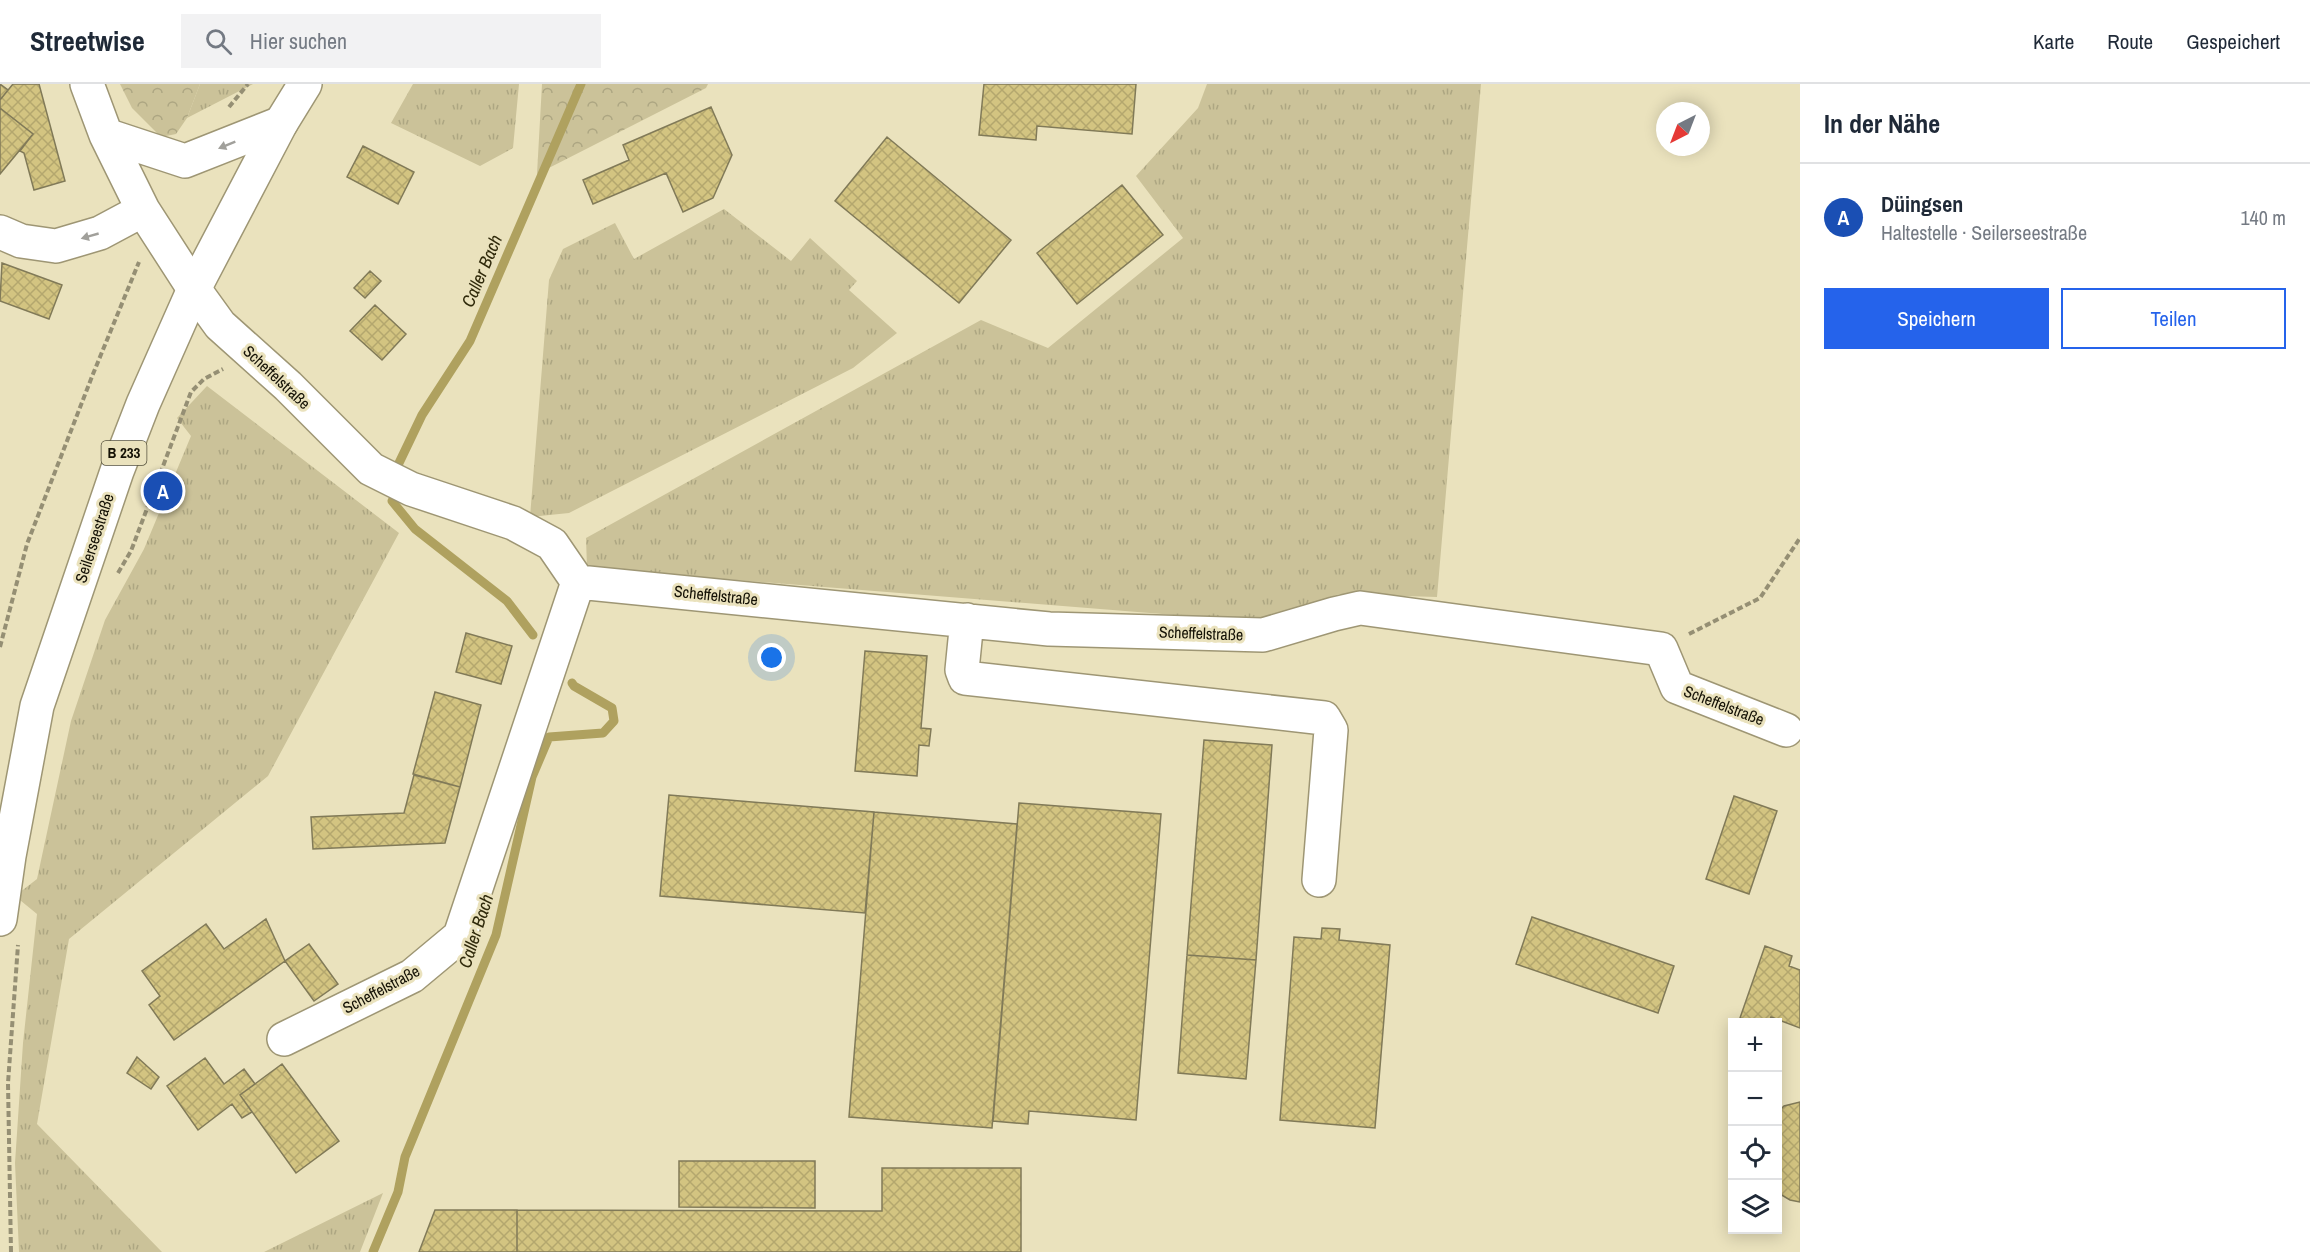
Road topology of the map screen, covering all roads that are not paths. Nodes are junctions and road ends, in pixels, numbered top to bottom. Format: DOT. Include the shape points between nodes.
graph roads {
  1 [pos="87,84"];
  2 [pos="305,84"];
  3 [pos="281,123"];
  4 [pos="106,135"];
  5 [pos="148,219"];
  6 [pos="0,232"];
  7 [pos="194,289"];
  8 [pos="578,582"];
  9 [pos="967,620"];
  10 [pos="1786,730"];
  11 [pos="1319,880"];
  12 [pos="9,931"];
  13 [pos="284,1039"];
  1 -- 4 [label="street, Scheffelstraße"];
  2 -- 3 [label="street, Seilerseestraße / B 233"];
  3 -- 4 [label="street, one-way" via="185,161"];
  3 -- 7 [label="street, Seilerseestraße / B 233"];
  4 -- 5 [label="street, Scheffelstraße"];
  5 -- 6 [label="street, one-way" via="56,246 21,241"];
  5 -- 7 [label="street, Scheffelstraße"];
  7 -- 8 [label="street, Scheffelstraße" via="220,325 371,469 411,489 513,523 552,544"];
  7 -- 12 [label="street, Seilerseestraße / B 233" via="120,462 37,706 9,855"];
  8 -- 9 [label="street, Scheffelstraße"];
  8 -- 13 [label="street, Scheffelstraße" via="460,936 412,976"];
  9 -- 10 [label="street, Scheffelstraße" via="1048,628 1263,635 1360,608 1661,649 1677,687"];
  9 -- 11 [label="street" via="962,670 965,678 1324,718 1331,730"];
}
